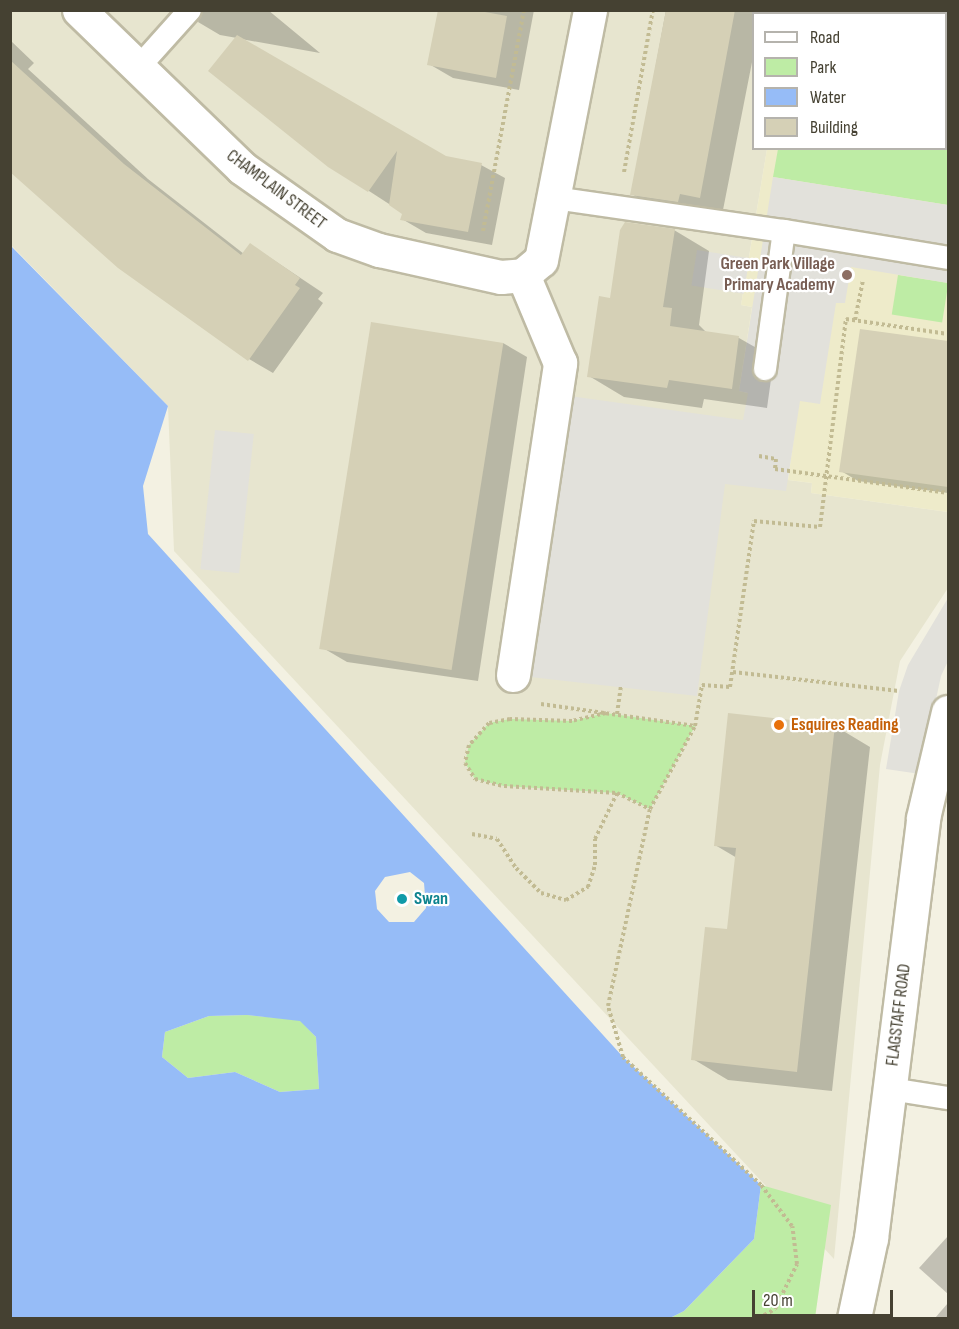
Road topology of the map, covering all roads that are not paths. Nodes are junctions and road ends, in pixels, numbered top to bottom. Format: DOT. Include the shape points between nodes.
graph roads {
  1 [pos="79,10"];
  2 [pos="190,10"];
  3 [pos="590,10"];
  4 [pos="137,69"];
  5 [pos="554,198"];
  6 [pos="784,231"];
  7 [pos="948,258"];
  8 [pos="523,275"];
  9 [pos="765,369"];
  10 [pos="513,675"];
  11 [pos="948,712"];
  12 [pos="891,1089"];
  13 [pos="948,1098"];
  14 [pos="854,1318"];
  1 -- 4 [label="street, CHAMPLAIN STREET"];
  2 -- 4 [label="lane"];
  3 -- 5 [label="street"];
  4 -- 8 [label="street, CHAMPLAIN STREET" via="242,168 337,235 379,250 476,272 501,277"];
  5 -- 6 [label="lane"];
  5 -- 8 [label="street" via="541,260"];
  6 -- 7 [label="lane"];
  6 -- 9 [label="lane"];
  8 -- 10 [label="street" via="560,363"];
  11 -- 12 [label="street, FLAGSTAFF ROAD" via="923,818"];
  12 -- 13 [label="lane"];
  12 -- 14 [label="street, FLAGSTAFF ROAD" via="871,1238"];
}
